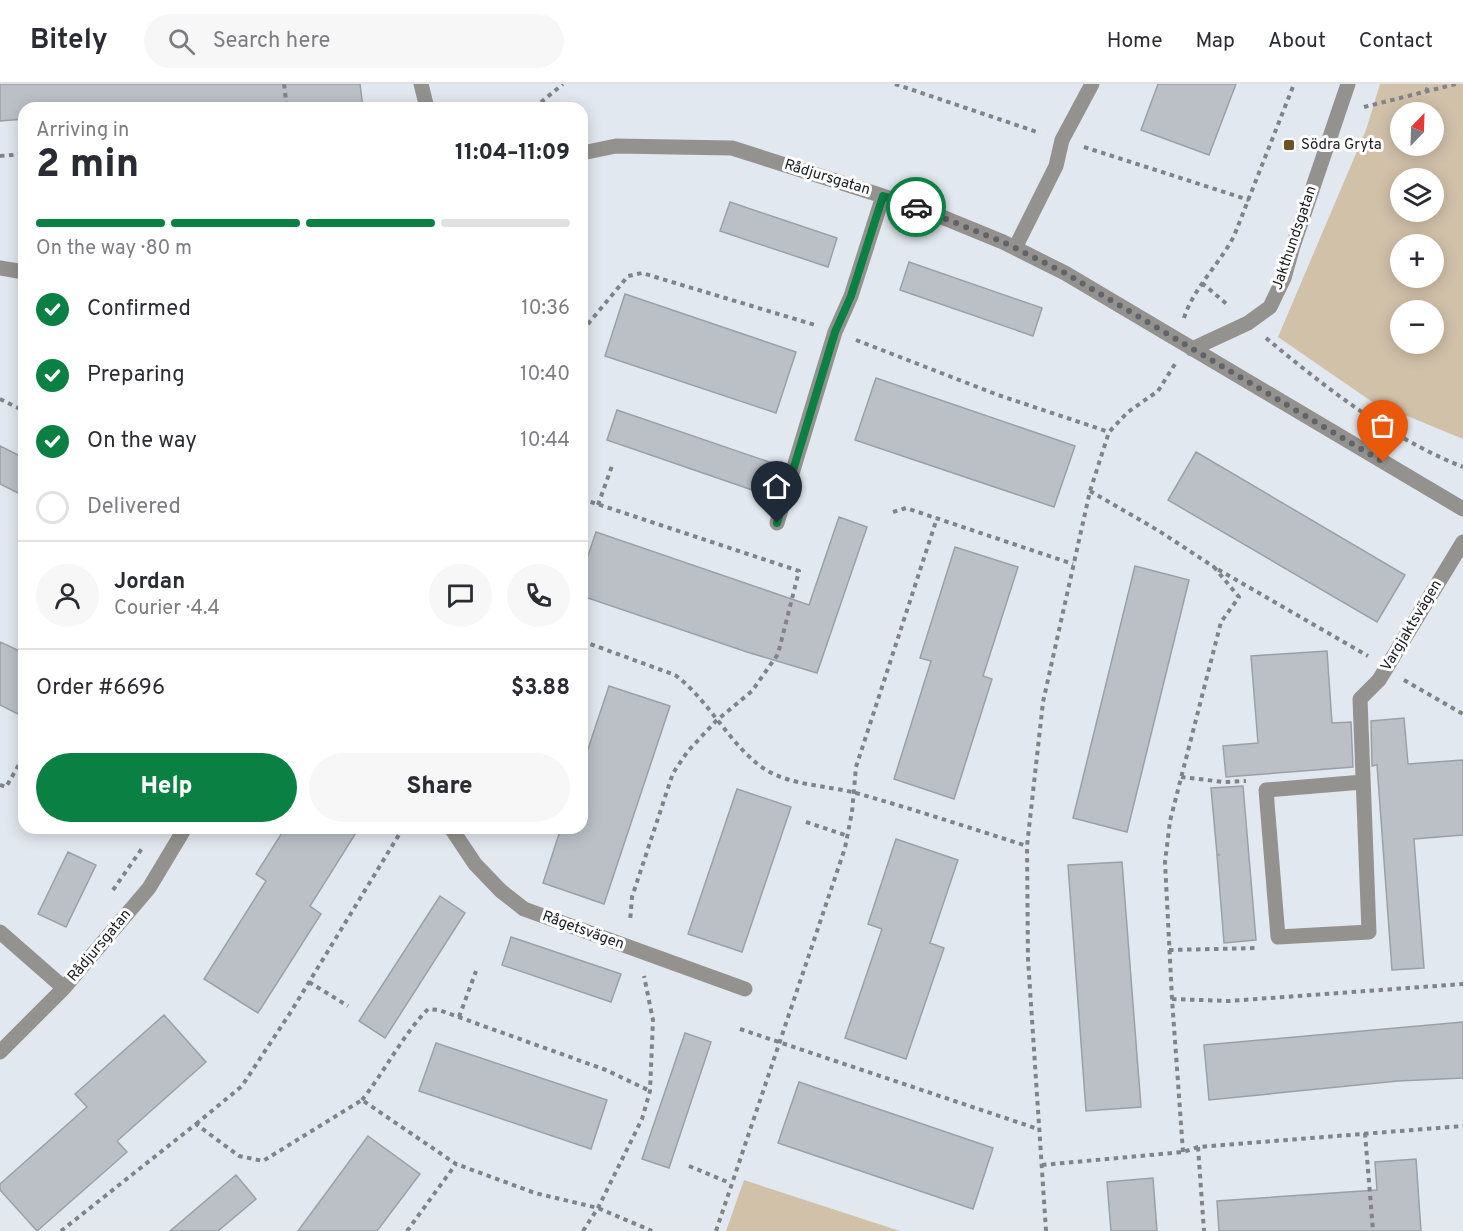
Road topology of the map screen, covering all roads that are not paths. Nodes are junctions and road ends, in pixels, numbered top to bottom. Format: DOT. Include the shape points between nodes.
graph roads {
  1 [pos="421,84"];
  2 [pos="1092,84"];
  3 [pos="1348,84"];
  4 [pos="426,102"];
  5 [pos="588,152"];
  6 [pos="883,196"];
  7 [pos="1015,248"];
  8 [pos="0,268"];
  9 [pos="18,271"];
  10 [pos="1185,345"];
  11 [pos="1463,509"];
  12 [pos="777,523"];
  13 [pos="1463,542"];
  14 [pos="1363,782"];
  15 [pos="181,834"];
  16 [pos="455,834"];
  17 [pos="0,932"];
  18 [pos="64,988"];
  19 [pos="745,989"];
  20 [pos="0,1052"];
  1 -- 4 [label="street"];
  2 -- 7 [label="street" via="1062,140 1056,166"];
  3 -- 10 [label="street, Jakthundsgatan" via="1284,278 1270,307 1248,323"];
  5 -- 6 [label="street, Rådjursgatan" via="616,146 732,148"];
  6 -- 7 [label="street, Rådjursgatan"];
  6 -- 12 [label="street" via="851,296 835,332"];
  7 -- 10 [label="street, Rådjursgatan" via="1065,273"];
  8 -- 9 [label="street"];
  10 -- 11 [label="street, Rådjursgatan"];
  13 -- 14 [label="street, Vargjaktsvägen" via="1383,674 1360,699"];
  14 -- 14 [label="street, Vargjaktsvägen" via="1369,932 1278,937 1266,790"];
  15 -- 18 [label="street, Rådjursgatan" via="149,888"];
  16 -- 19 [label="street, Rågetsvägen" via="475,864 524,909"];
  17 -- 18 [label="street"];
  18 -- 20 [label="street, Rådjursgatan"];
}
